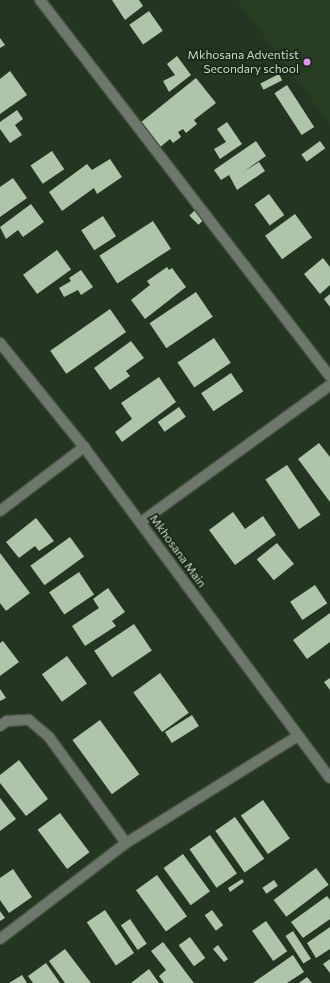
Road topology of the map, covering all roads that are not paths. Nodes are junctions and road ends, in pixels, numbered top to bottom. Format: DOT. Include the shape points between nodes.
graph roads {
  1 [pos="40,0"];
  2 [pos="0,343"];
  3 [pos="330,376"];
  4 [pos="330,385"];
  5 [pos="84,447"];
  6 [pos="0,511"];
  7 [pos="141,522"];
  8 [pos="0,726"];
  9 [pos="298,736"];
  10 [pos="330,778"];
  11 [pos="126,843"];
  12 [pos="0,939"];
  1 -- 3 [label="street"];
  2 -- 5 [label="street, Mkhosana Main"];
  4 -- 7 [label="street"];
  5 -- 6 [label="street"];
  5 -- 7 [label="street, Mkhosana Main"];
  7 -- 9 [label="street, Mkhosana Main"];
  8 -- 11 [label="street" via="7,721 29,720 44,733"];
  9 -- 10 [label="street, Mkhosana Main"];
  9 -- 11 [label="street"];
  11 -- 12 [label="street"];
}
